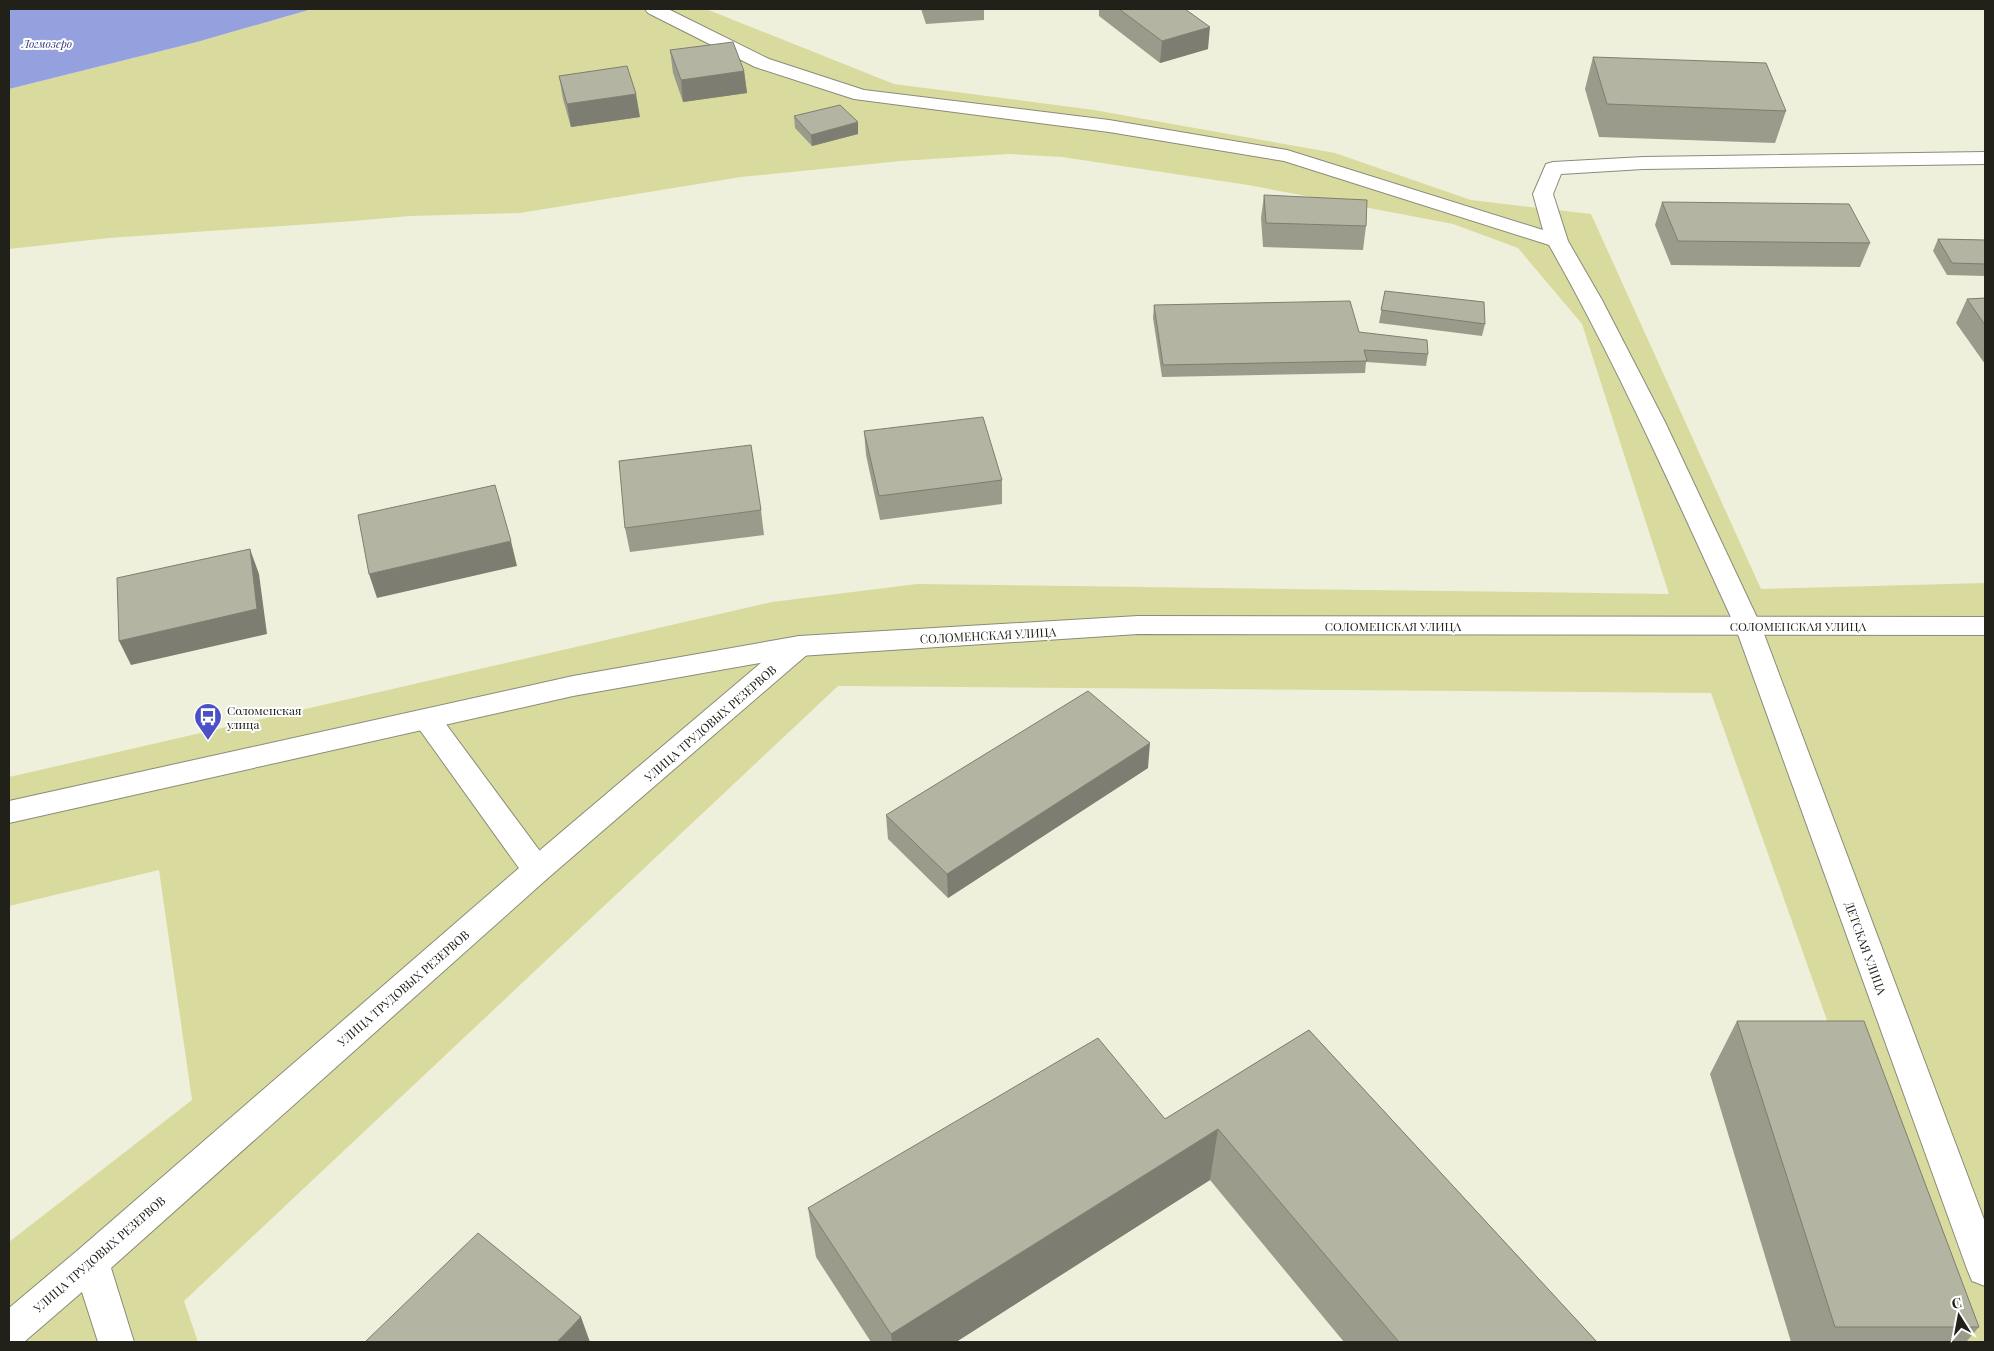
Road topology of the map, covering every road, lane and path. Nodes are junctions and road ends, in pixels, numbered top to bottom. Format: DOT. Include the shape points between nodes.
graph roads {
  1 [pos="654,9"];
  2 [pos="1985,158"];
  3 [pos="1557,240"];
  4 [pos="1748,626"];
  5 [pos="1985,626"];
  6 [pos="799,646"];
  7 [pos="427,719"];
  8 [pos="9,812"];
  9 [pos="537,870"];
  10 [pos="91,1262"];
  11 [pos="1985,1269"];
  12 [pos="9,1331"];
  13 [pos="116,1342"];
  1 -- 3 [label="street" via="762,63 861,95 1109,126 1287,156"];
  2 -- 3 [label="street, ДЕТСКАЯ УЛИЦА" via="1643,163 1553,168 1543,194"];
  3 -- 4 [label="street, ДЕТСКАЯ УЛИЦА" via="1653,422"];
  4 -- 5 [label="street, СОЛОМЕНСКАЯ УЛИЦА"];
  4 -- 6 [label="street, СОЛОМЕНСКАЯ УЛИЦА" via="1138,625"];
  4 -- 11 [label="street, ДЕТСКАЯ УЛИЦА"];
  6 -- 7 [label="street, СОЛОМЕНСКАЯ УЛИЦА" via="572,686"];
  6 -- 9 [label="street, УЛИЦА ТРУДОВЫХ РЕЗЕРВОВ"];
  7 -- 8 [label="street, СОЛОМЕНСКАЯ УЛИЦА"];
  7 -- 9 [label="street"];
  9 -- 10 [label="street, УЛИЦА ТРУДОВЫХ РЕЗЕРВОВ"];
  10 -- 12 [label="street, УЛИЦА ТРУДОВЫХ РЕЗЕРВОВ"];
  10 -- 13 [label="street"];
}
